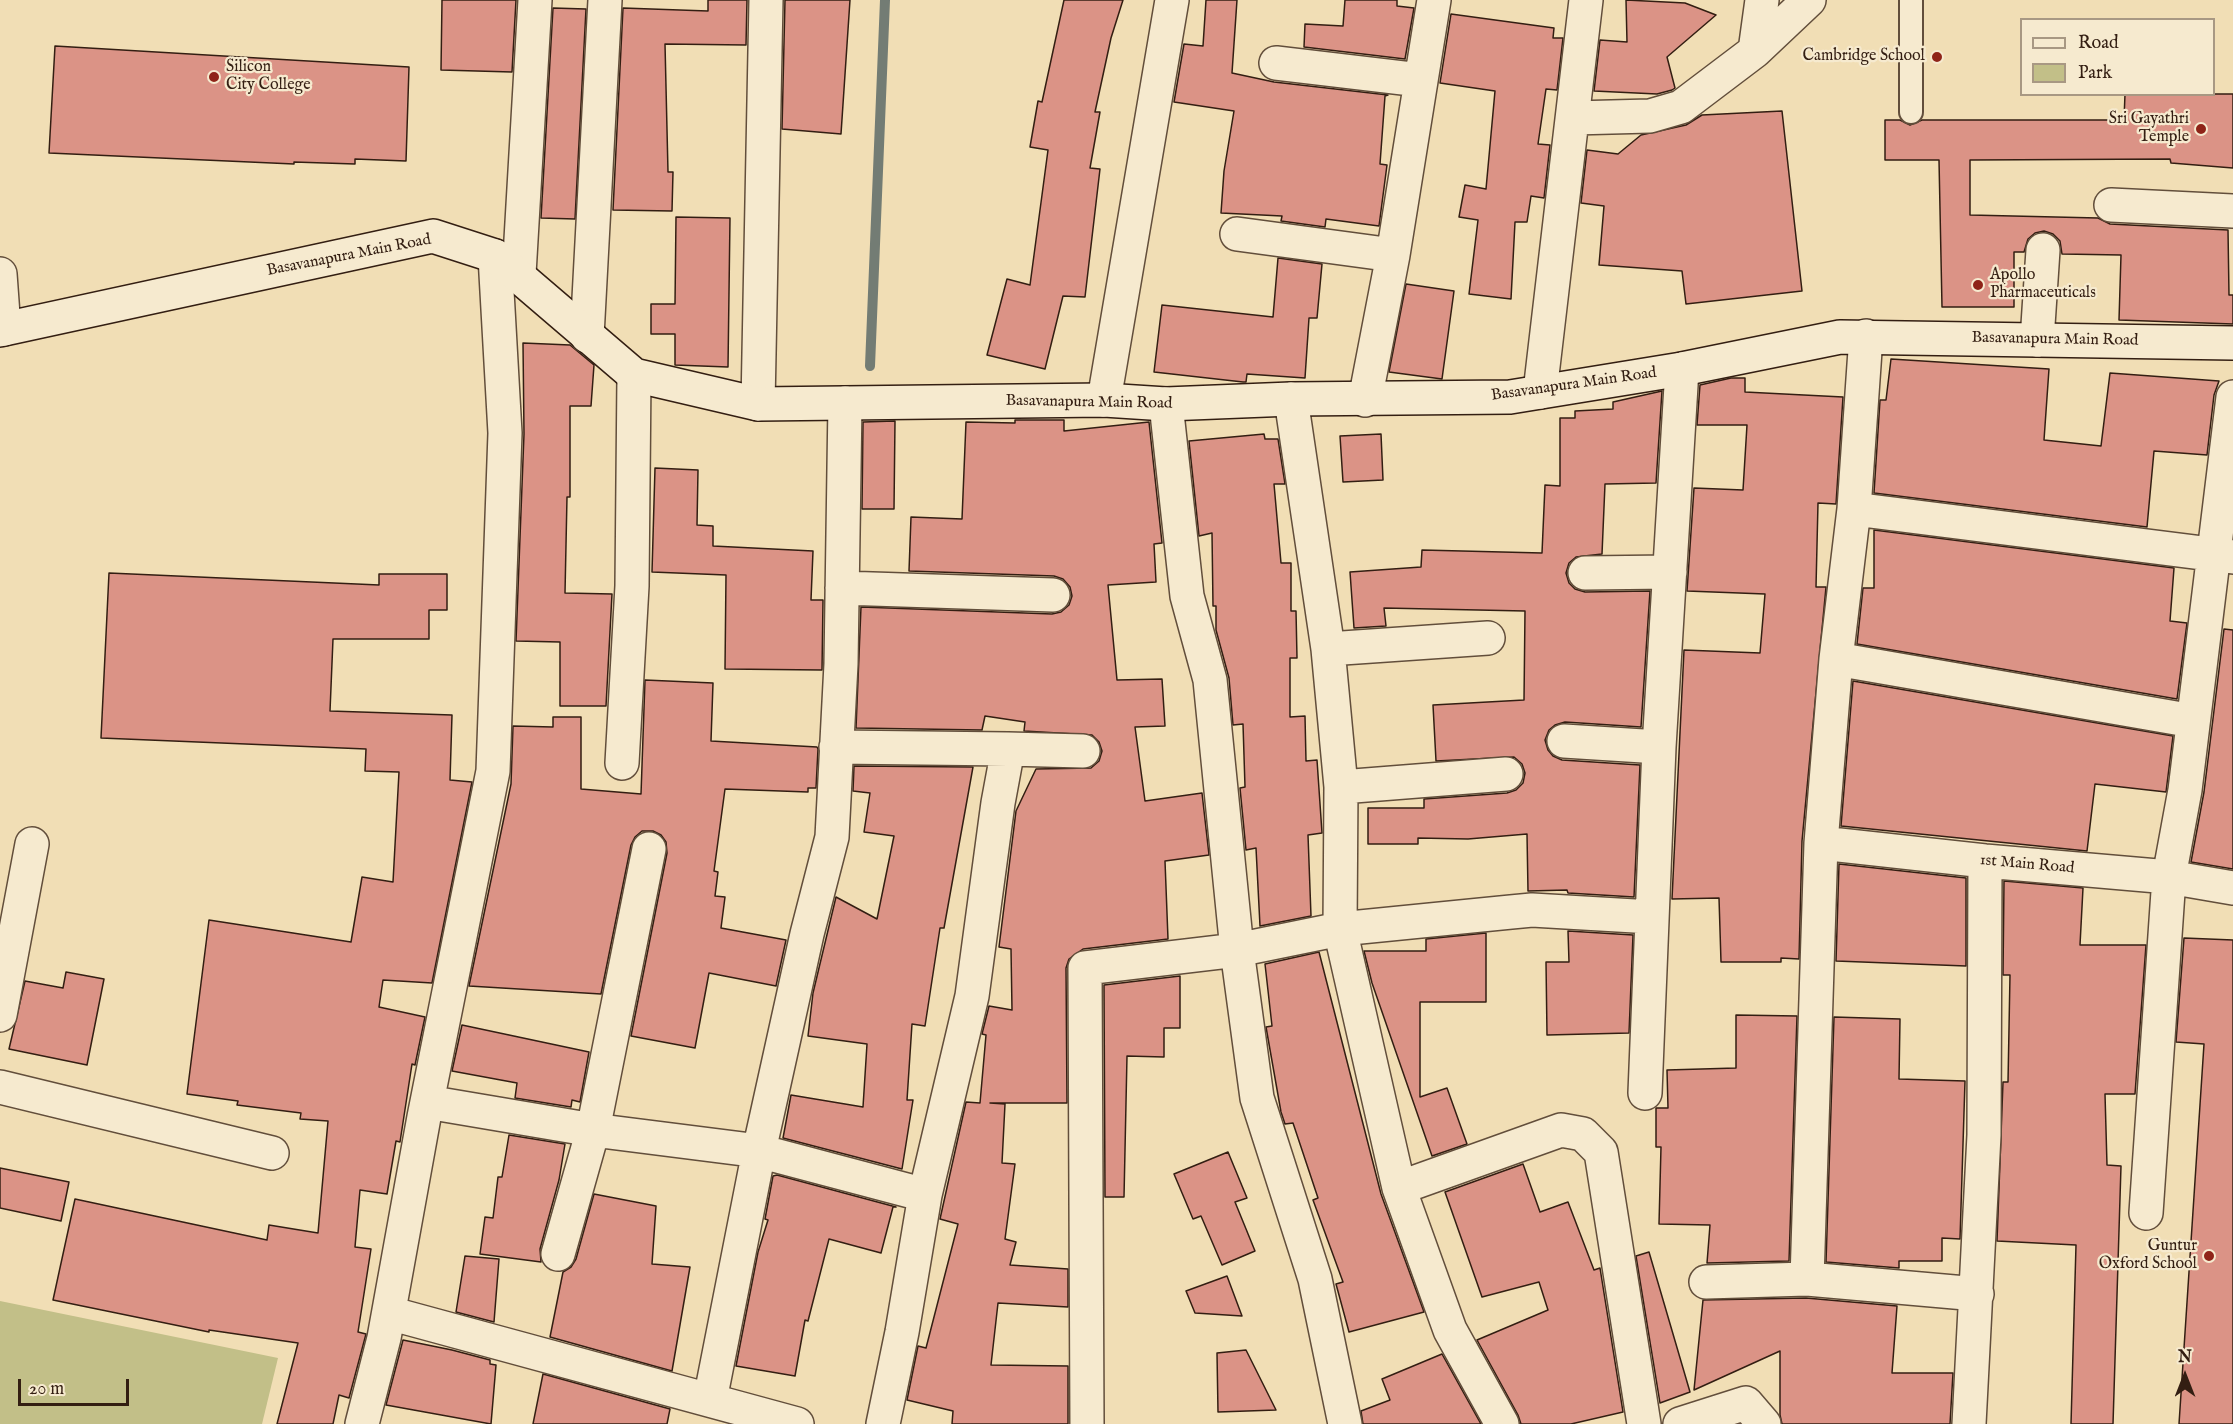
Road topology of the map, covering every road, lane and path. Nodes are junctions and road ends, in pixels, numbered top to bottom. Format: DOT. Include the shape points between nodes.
graph roads {
  1 [pos="535,0"];
  2 [pos="605,0"];
  3 [pos="766,0"];
  4 [pos="1172,0"];
  5 [pos="1434,0"];
  6 [pos="1586,0"];
  7 [pos="1762,0"];
  8 [pos="1809,0"];
  9 [pos="1911,0"];
  10 [pos="1755,51"];
  11 [pos="1276,63"];
  12 [pos="1420,80"];
  13 [pos="1911,112"];
  14 [pos="1573,118"];
  15 [pos="2111,205"];
  16 [pos="2233,211"];
  17 [pos="1237,234"];
  18 [pos="2043,250"];
  19 [pos="1393,255"];
  20 [pos="507,265"];
  21 [pos="0,274"];
  22 [pos="2,329"];
  23 [pos="587,336"];
  24 [pos="1866,336"];
  25 [pos="2037,340"];
  26 [pos="2233,343"];
  27 [pos="1682,369"];
  28 [pos="634,375"];
  29 [pos="1512,396"];
  30 [pos="2233,397"];
  31 [pos="1291,399"];
  32 [pos="1104,400"];
  33 [pos="1365,400"];
  34 [pos="845,403"];
  35 [pos="758,404"];
  36 [pos="1166,404"];
  37 [pos="1854,509"];
  38 [pos="2222,556"];
  39 [pos="1670,572"];
  40 [pos="1585,573"];
  41 [pos="842,588"];
  42 [pos="1053,595"];
  43 [pos="1488,638"];
  44 [pos="1328,649"];
  45 [pos="1836,659"];
  46 [pos="2193,721"];
  47 [pos="1564,741"];
  48 [pos="836,747"];
  49 [pos="1659,747"];
  50 [pos="1008,749"];
  51 [pos="1083,751"];
  52 [pos="622,763"];
  53 [pos="1506,774"];
  54 [pos="1341,787"];
  55 [pos="1821,843"];
  56 [pos="32,844"];
  57 [pos="649,849"];
  58 [pos="1985,861"];
  59 [pos="2169,877"];
  60 [pos="2233,888"];
  61 [pos="1652,917"];
  62 [pos="1341,929"];
  63 [pos="1237,950"];
  64 [pos="0,1015"];
  65 [pos="0,1087"];
  66 [pos="1645,1093"];
  67 [pos="427,1102"];
  68 [pos="593,1130"];
  69 [pos="759,1151"];
  70 [pos="272,1153"];
  71 [pos="1399,1188"];
  72 [pos="925,1195"];
  73 [pos="2146,1213"];
  74 [pos="558,1254"];
  75 [pos="1807,1279"];
  76 [pos="1707,1282"];
  77 [pos="1977,1294"];
  78 [pos="388,1313"];
  79 [pos="710,1400"];
  80 [pos="362,1424"];
  81 [pos="797,1424"];
  82 [pos="883,1424"];
  83 [pos="1087,1424"];
  84 [pos="1345,1424"];
  85 [pos="1502,1424"];
  86 [pos="1644,1424"];
  87 [pos="1680,1424"];
  88 [pos="1764,1424"];
  89 [pos="1970,1424"];
  1 -- 20 [label="street"];
  2 -- 23 [label="street"];
  3 -- 35 [label="street"];
  4 -- 32 [label="street"];
  5 -- 12 [label="street"];
  6 -- 14 [label="street"];
  7 -- 10 [label="street"];
  8 -- 10 [label="street"];
  9 -- 13 [label="lane"];
  10 -- 14 [label="street" via="1681,107 1650,116"];
  11 -- 12 [label="street"];
  12 -- 19 [label="street"];
  14 -- 29 [label="street"];
  15 -- 16 [label="street"];
  17 -- 19 [label="street"];
  18 -- 25 [label="street"];
  19 -- 33 [label="street"];
  20 -- 22 [label="street, Basavanapura Main Road" via="433,236"];
  20 -- 23 [label="street, Basavanapura Main Road"];
  20 -- 67 [label="street" via="493,771"];
  21 -- 22 [label="street"];
  23 -- 28 [label="street, Basavanapura Main Road"];
  24 -- 25 [label="street, Basavanapura Main Road"];
  24 -- 27 [label="street, Basavanapura Main Road" via="1840,337"];
  24 -- 37 [label="street"];
  25 -- 26 [label="street, Basavanapura Main Road"];
  27 -- 29 [label="street, Basavanapura Main Road"];
  27 -- 39 [label="street"];
  28 -- 35 [label="street, Basavanapura Main Road"];
  28 -- 52 [label="street" via="632,586"];
  29 -- 33 [label="street, Basavanapura Main Road"];
  30 -- 38 [label="street"];
  31 -- 33 [label="street, Basavanapura Main Road"];
  31 -- 36 [label="street, Basavanapura Main Road"];
  31 -- 44 [label="street"];
  32 -- 34 [label="street, Basavanapura Main Road"];
  32 -- 36 [label="street, Basavanapura Main Road"];
  34 -- 35 [label="street, Basavanapura Main Road"];
  34 -- 41 [label="street"];
  36 -- 63 [label="street" via="1187,596 1210,680"];
  37 -- 38 [label="street"];
  37 -- 45 [label="street"];
  38 -- 46 [label="street"];
  39 -- 40 [label="street"];
  39 -- 49 [label="street"];
  41 -- 42 [label="street"];
  41 -- 48 [label="street"];
  43 -- 44 [label="street"];
  44 -- 54 [label="street"];
  45 -- 46 [label="street"];
  45 -- 55 [label="street"];
  46 -- 59 [label="street"];
  47 -- 49 [label="street"];
  48 -- 50 [label="street"];
  48 -- 69 [label="street" via="832,837"];
  49 -- 61 [label="street"];
  50 -- 51 [label="street"];
  50 -- 72 [label="street" via="972,996"];
  53 -- 54 [label="street"];
  54 -- 62 [label="street"];
  55 -- 58 [label="street, 1st Main Road"];
  55 -- 75 [label="street"];
  56 -- 64 [label="street"];
  57 -- 68 [label="street"];
  58 -- 59 [label="street, 1st Main Road"];
  58 -- 77 [label="street" via="1984,1135"];
  59 -- 60 [label="street, 1st Main Road"];
  59 -- 73 [label="street"];
  61 -- 62 [label="street" via="1521,911"];
  61 -- 66 [label="street"];
  62 -- 63 [label="street"];
  62 -- 71 [label="street"];
  63 -- 83 [label="street" via="1085,968"];
  63 -- 84 [label="street" via="1257,1098 1315,1279"];
  65 -- 70 [label="street"];
  67 -- 68 [label="street"];
  67 -- 78 [label="street"];
  68 -- 69 [label="street"];
  68 -- 74 [label="street"];
  69 -- 72 [label="street"];
  69 -- 79 [label="street"];
  71 -- 85 [label="street" via="1450,1330"];
  71 -- 86 [label="street" via="1561,1130 1583,1134 1601,1152"];
  72 -- 82 [label="street"];
  75 -- 76 [label="street"];
  75 -- 77 [label="street"];
  77 -- 89 [label="street"];
  78 -- 79 [label="street"];
  78 -- 80 [label="street"];
  79 -- 81 [label="street"];
  87 -- 88 [label="street" via="1746,1403"];
}
